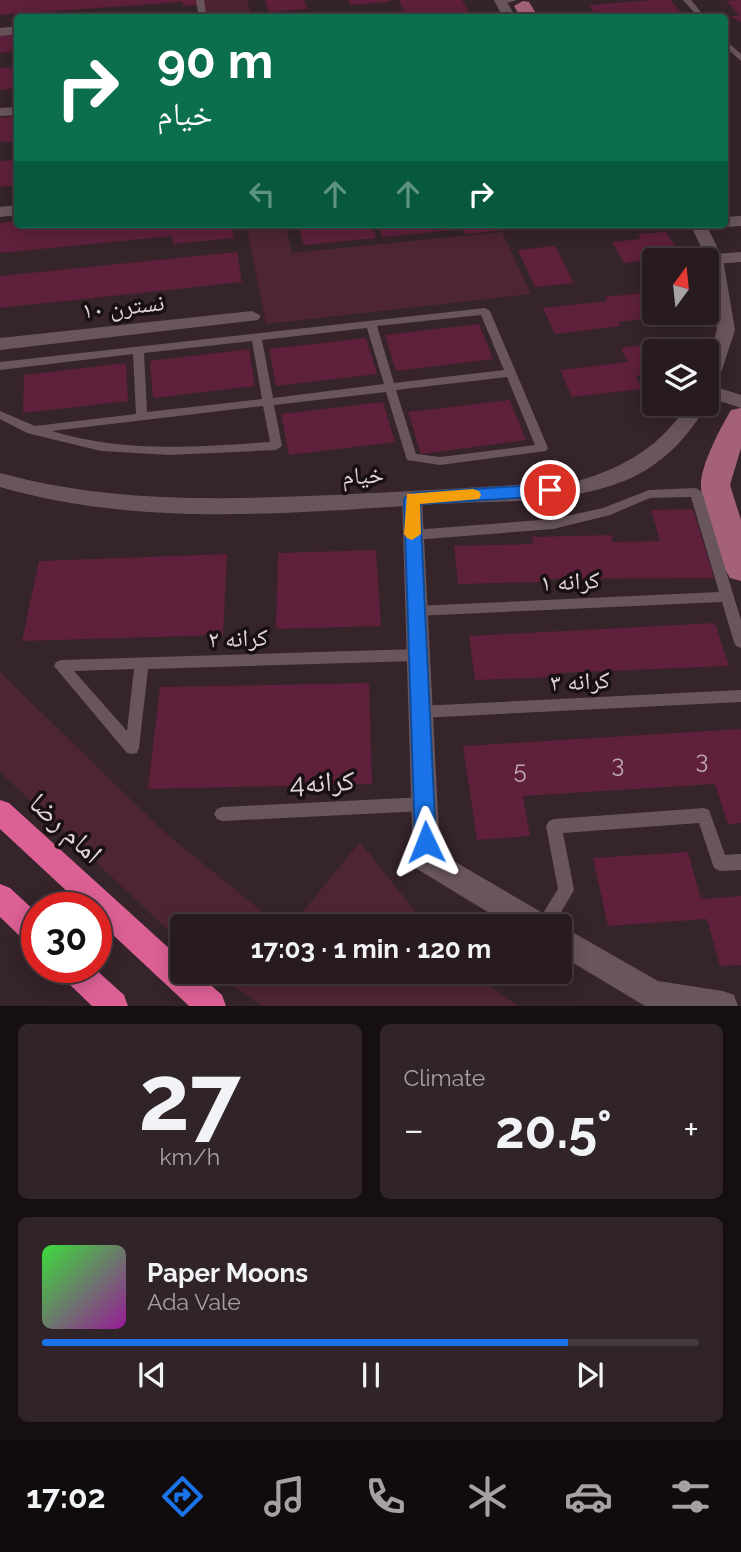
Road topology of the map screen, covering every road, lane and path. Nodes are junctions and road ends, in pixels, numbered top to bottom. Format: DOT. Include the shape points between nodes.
graph roads {
  1 [pos="500,0"];
  2 [pos="511,0"];
  3 [pos="687,0"];
  4 [pos="699,14"];
  5 [pos="728,45"];
  6 [pos="741,59"];
  7 [pos="701,228"];
  8 [pos="710,248"];
  9 [pos="741,257"];
  10 [pos="719,259"];
  11 [pos="719,285"];
  12 [pos="252,316"];
  13 [pos="371,324"];
  14 [pos="256,336"];
  15 [pos="0,344"];
  16 [pos="138,350"];
  17 [pos="719,352"];
  18 [pos="0,366"];
  19 [pos="511,373"];
  20 [pos="390,387"];
  21 [pos="719,394"];
  22 [pos="268,402"];
  23 [pos="741,402"];
  24 [pos="0,415"];
  25 [pos="692,416"];
  26 [pos="142,417"];
  27 [pos="31,430"];
  28 [pos="0,480"];
  29 [pos="412,499"];
  30 [pos="412,535"];
  31 [pos="727,597"];
  32 [pos="415,611"];
  33 [pos="741,642"];
  34 [pos="417,655"];
  35 [pos="142,664"];
  36 [pos="61,666"];
  37 [pos="741,696"];
  38 [pos="420,712"];
  39 [pos="424,804"];
  40 [pos="0,812"];
  41 [pos="222,814"];
  42 [pos="741,862"];
  43 [pos="0,898"];
  44 [pos="518,914"];
  45 [pos="551,914"];
  46 [pos="21,918"];
  47 [pos="572,946"];
  48 [pos="89,983"];
  49 [pos="113,1006"];
  50 [pos="211,1006"];
  51 [pos="723,1006"];
  1 -- 2 [label="street"];
  3 -- 4 [label="lane"];
  5 -- 6 [label="lane"];
  7 -- 8 [label="street"];
  9 -- 10 [label="street"];
  11 -- 17 [label="street" via="726,330"];
  12 -- 15 [label="street, نسترن ۱۰"];
  13 -- 14 [label="lane"];
  13 -- 19 [label="lane" via="485,311"];
  13 -- 20 [label="lane"];
  14 -- 16 [label="lane"];
  14 -- 22 [label="lane"];
  16 -- 18 [label="lane"];
  16 -- 26 [label="lane"];
  19 -- 20 [label="lane"];
  19 -- 20 [label="lane" via="541,448 440,461 411,457"];
  20 -- 22 [label="lane"];
  21 -- 23 [label="street"];
  22 -- 26 [label="lane"];
  22 -- 27 [label="lane" via="276,446 166,453 82,444"];
  24 -- 27 [label="lane"];
  25 -- 29 [label="street, خیام" via="666,448 616,477 578,488"];
  26 -- 27 [label="lane"];
  28 -- 29 [label="street, خیام" via="88,499 153,505 236,507"];
  29 -- 30 [label="street"];
  30 -- 31 [label="lane" via="553,524 606,512 649,494 695,492"];
  30 -- 32 [label="street"];
  31 -- 32 [label="lane, کرانه ۱"];
  31 -- 33 [label="lane"];
  32 -- 34 [label="street"];
  34 -- 35 [label="lane, کرانه ۲"];
  34 -- 38 [label="street"];
  35 -- 36 [label="lane, کرانه ۲"];
  35 -- 36 [label="lane" via="132,748"];
  37 -- 38 [label="lane, کرانه ۳"];
  38 -- 39 [label="street"];
  39 -- 41 [label="lane, کرانه4"];
  39 -- 44 [label="street" via="426,860"];
  40 -- 50 [label="highway, امام رضا"];
  42 -- 45 [label="lane" via="720,863 704,815 554,826 566,890"];
  43 -- 46 [label="highway"];
  47 -- 51 [label="street" via="654,995"];
  48 -- 49 [label="highway"];
}
